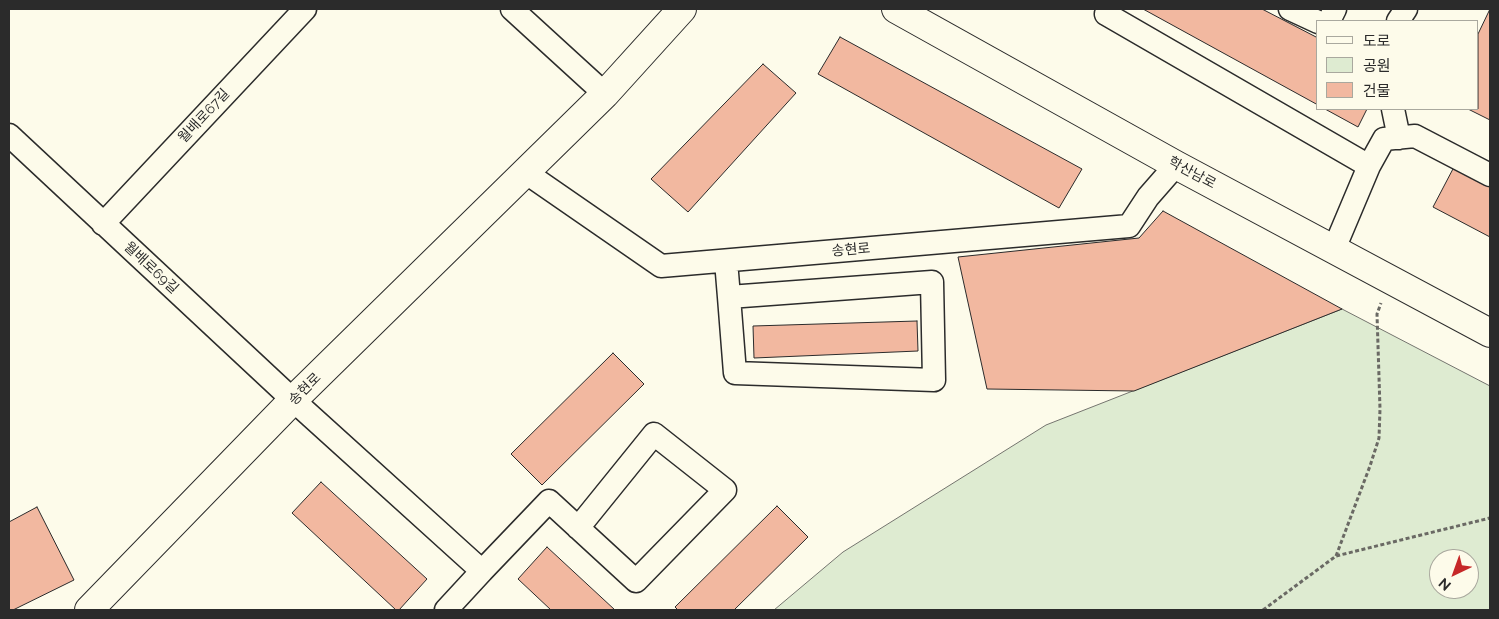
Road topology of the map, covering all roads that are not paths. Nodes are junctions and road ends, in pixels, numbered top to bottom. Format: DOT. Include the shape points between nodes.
graph roads {
  1 [pos="305,9"];
  2 [pos="512,9"];
  3 [pos="682,9"];
  4 [pos="896,9"];
  5 [pos="1290,9"];
  6 [pos="1406,9"];
  7 [pos="1104,10"];
  8 [pos="1399,20"];
  9 [pos="1316,21"];
  10 [pos="605,94"];
  11 [pos="1393,110"];
  12 [pos="9,135"];
  13 [pos="1400,138"];
  14 [pos="1176,165"];
  15 [pos="1369,166"];
  16 [pos="1488,170"];
  17 [pos="525,172"];
  18 [pos="104,224"];
  19 [pos="1334,249"];
  20 [pos="726,260"];
  21 [pos="729,297"];
  22 [pos="1490,333"];
  23 [pos="293,400"];
  24 [pos="578,528"];
  25 [pos="482,571"];
  26 [pos="89,610"];
  27 [pos="446,610"];
  1 -- 18 [label="street, 월배로67길"];
  2 -- 10 [label="street"];
  3 -- 10 [label="main road, 송현로"];
  4 -- 14 [label="main road, 학산남로"];
  5 -- 9 [label="street"];
  6 -- 8 [label="street"];
  7 -- 15 [label="street"];
  10 -- 17 [label="main road, 송현로"];
  11 -- 13 [label="street"];
  12 -- 18 [label="street, 월배로69길"];
  13 -- 15 [label="street" via="1384,139"];
  13 -- 16 [label="street" via="1415,136"];
  14 -- 19 [label="main road, 학산남로"];
  14 -- 20 [label="street, 송현로" via="1128,226"];
  15 -- 19 [label="street"];
  17 -- 20 [label="street, 송현로" via="661,266"];
  17 -- 23 [label="main road, 송현로"];
  18 -- 23 [label="street, 월배로69길"];
  19 -- 22 [label="main road, 학산남로"];
  20 -- 21 [label="street"];
  21 -- 21 [label="street" via="735,373 934,380 932,282"];
  23 -- 25 [label="street, 월배로69길"];
  23 -- 26 [label="main road, 송현로"];
  24 -- 24 [label="street" via="636,581 725,490 654,434"];
  24 -- 25 [label="street" via="549,501"];
  25 -- 27 [label="street"];
}
